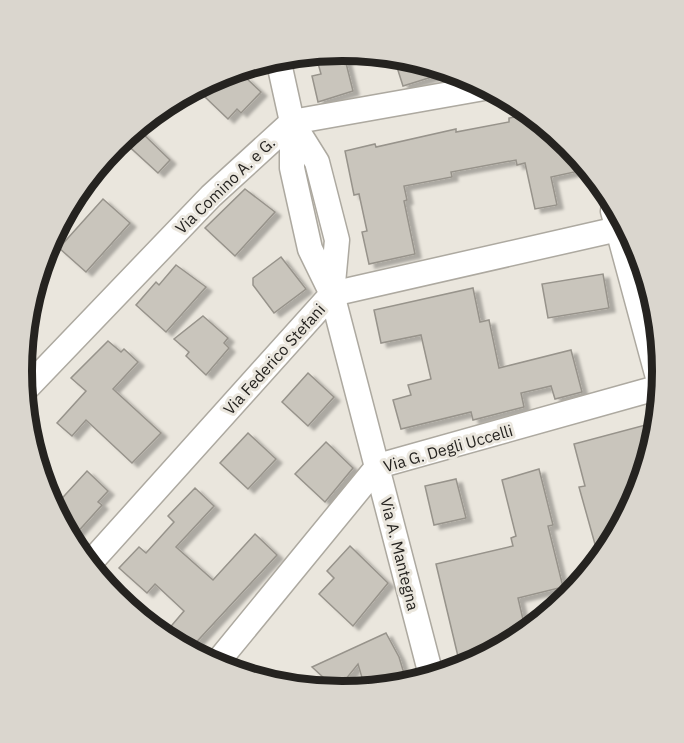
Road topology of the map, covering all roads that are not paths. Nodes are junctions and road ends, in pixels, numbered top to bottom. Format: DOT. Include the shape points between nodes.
graph roads {
  1 [pos="280,67"];
  2 [pos="472,90"];
  3 [pos="292,122"];
  4 [pos="613,221"];
  5 [pos="621,237"];
  6 [pos="332,294"];
  7 [pos="649,325"];
  8 [pos="32,383"];
  9 [pos="652,388"];
  10 [pos="378,466"];
  11 [pos="94,558"];
  12 [pos="222,658"];
  13 [pos="430,669"];
  1 -- 3 [label="street, Via A. Mantegna"];
  2 -- 3 [label="street"];
  3 -- 6 [label="street, Via A. Mantegna" via="292,168 310,249"];
  3 -- 8 [label="street, Via Comino A. e G." via="211,196"];
  4 -- 6 [label="street, Via Federico Stefani"];
  5 -- 7 [label="street"];
  6 -- 10 [label="street, Via A. Mantegna"];
  6 -- 11 [label="street, Via Federico Stefani"];
  9 -- 10 [label="street, Via G. Degli Uccelli"];
  10 -- 12 [label="street, Via G. Degli Uccelli"];
  10 -- 13 [label="street, Via A. Mantegna"];
}
